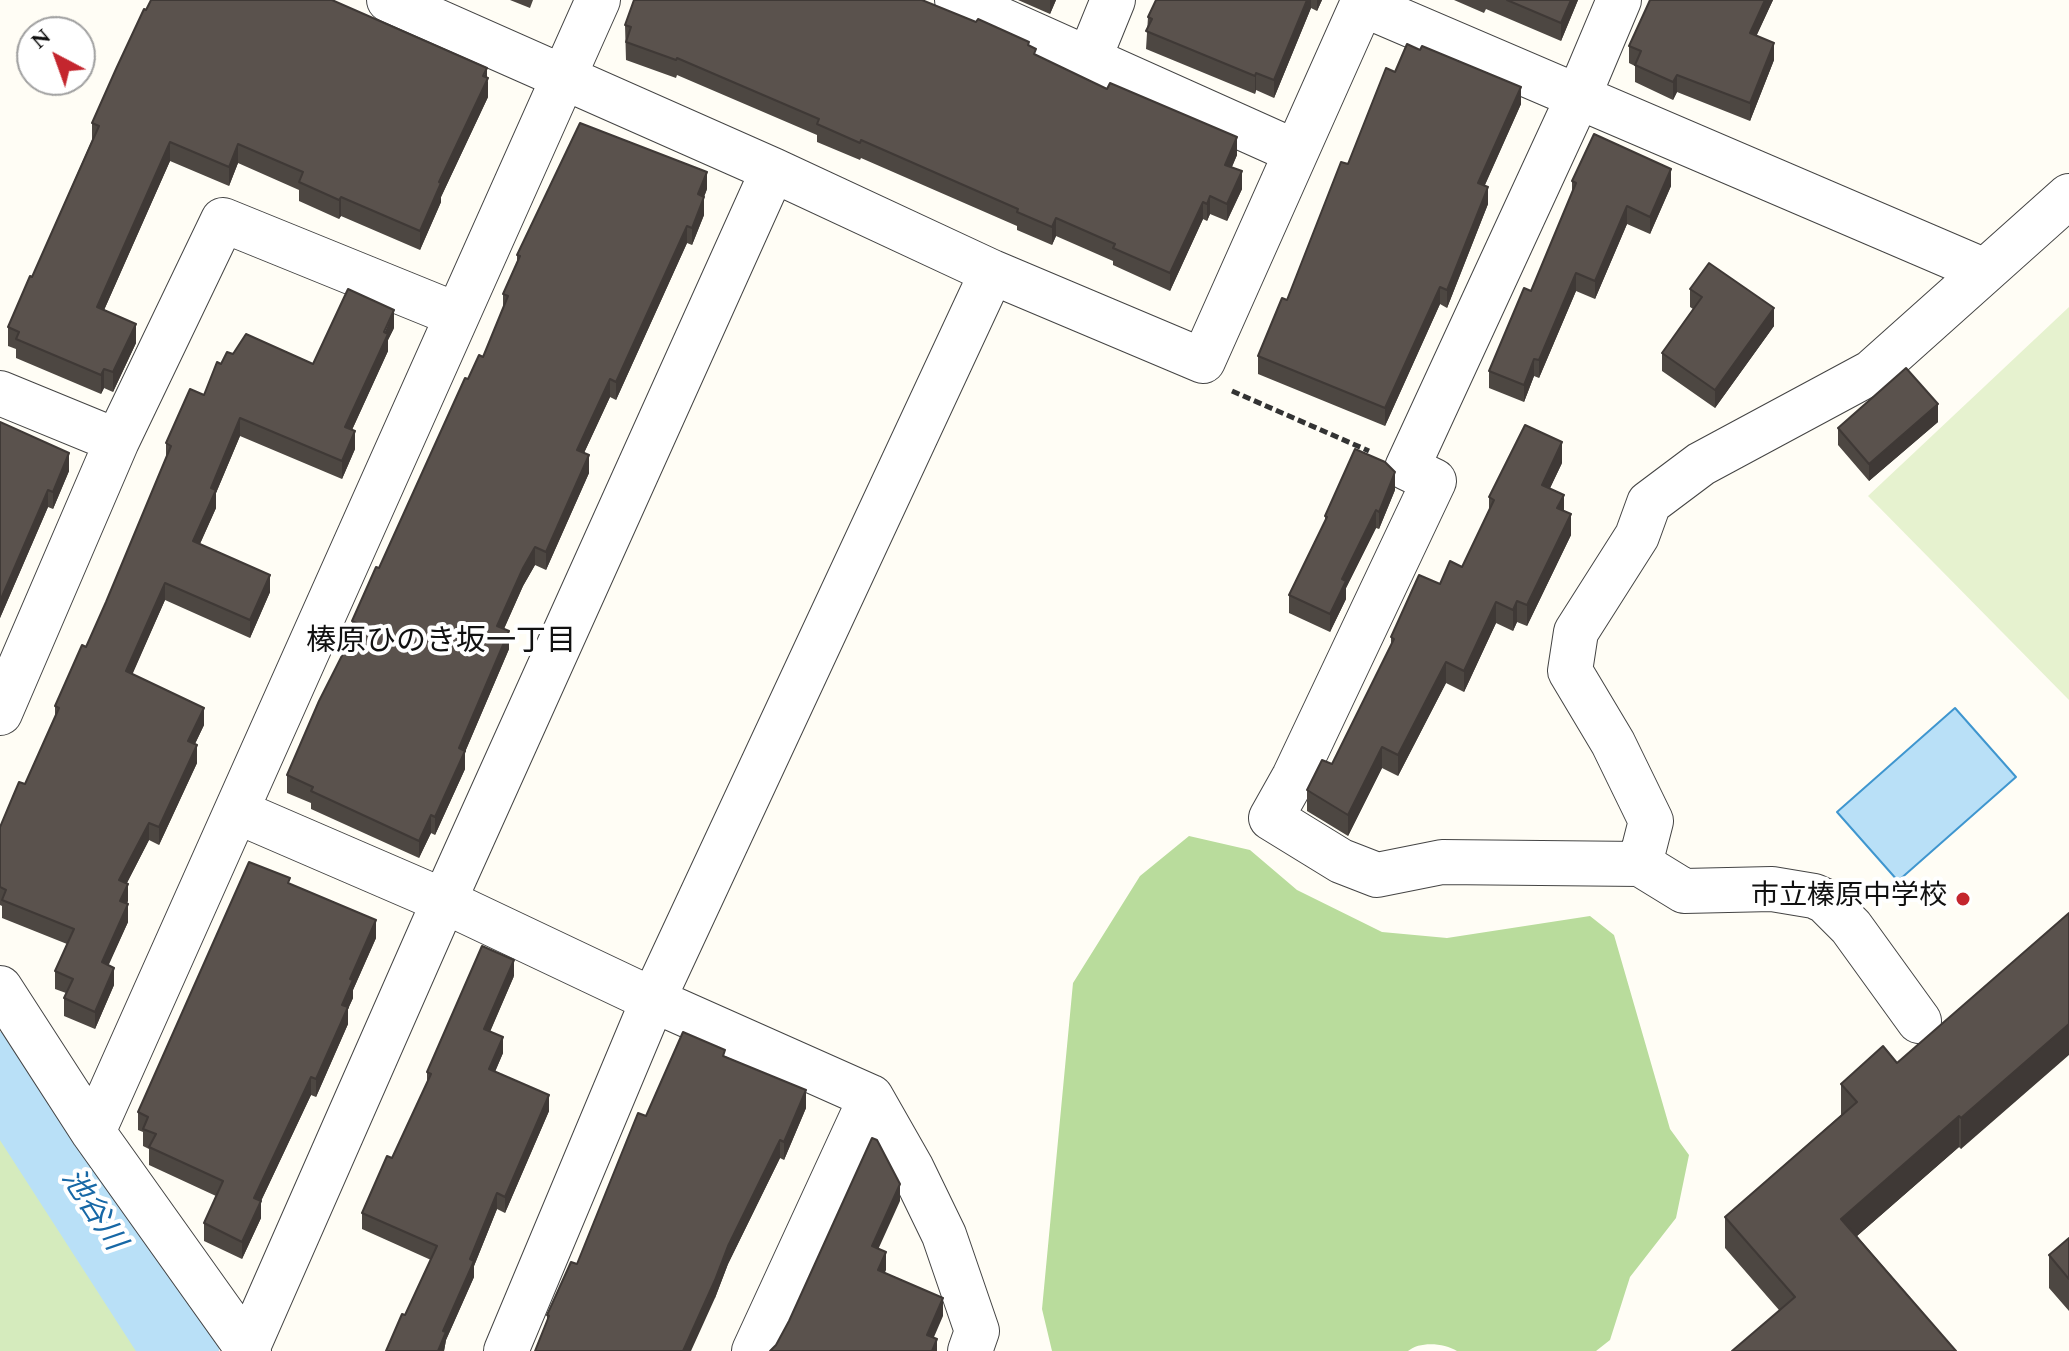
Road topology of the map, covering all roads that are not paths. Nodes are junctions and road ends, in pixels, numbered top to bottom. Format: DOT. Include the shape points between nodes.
graph roads {
  1 [pos="389,0"];
  2 [pos="598,0"];
  3 [pos="957,0"];
  4 [pos="1113,0"];
  5 [pos="1619,0"];
  6 [pos="1363,2"];
  7 [pos="1089,59"];
  8 [pos="564,79"];
  9 [pos="1579,95"];
  10 [pos="1296,152"];
  11 [pos="773,170"];
  12 [pos="2069,196"];
  13 [pos="1985,271"];
  14 [pos="992,272"];
  15 [pos="457,315"];
  16 [pos="0,393"];
  17 [pos="117,441"];
  18 [pos="0,713"];
  19 [pos="238,812"];
  20 [pos="1640,864"];
  21 [pos="444,901"];
  22 [pos="0,988"];
  23 [pos="653,1000"];
  24 [pos="1919,1021"];
  25 [pos="871,1097"];
  26 [pos="93,1132"];
  27 [pos="248,1350"];
  28 [pos="506,1351"];
  29 [pos="754,1351"];
  30 [pos="970,1351"];
  1 -- 8 [label="street"];
  2 -- 8 [label="street"];
  3 -- 7 [label="street"];
  4 -- 7 [label="street"];
  5 -- 9 [label="street"];
  6 -- 9 [label="street"];
  6 -- 10 [label="street"];
  7 -- 10 [label="street"];
  8 -- 11 [label="street"];
  8 -- 15 [label="street"];
  9 -- 13 [label="street"];
  9 -- 20 [label="street" via="1407,468 1434,481 1271,818 1341,861 1377,875 1442,862"];
  10 -- 14 [label="street" via="1203,361"];
  11 -- 14 [label="street"];
  11 -- 21 [label="street"];
  12 -- 13 [label="street"];
  13 -- 20 [label="street" via="1872,372 1701,464 1649,503 1637,536 1576,632 1570,671 1651,821"];
  14 -- 23 [label="street"];
  15 -- 17 [label="street" via="223,220"];
  15 -- 19 [label="street"];
  16 -- 17 [label="street"];
  17 -- 18 [label="street"];
  19 -- 21 [label="street"];
  19 -- 26 [label="street"];
  20 -- 24 [label="street" via="1684,891 1772,889 1825,901 1859,937"];
  21 -- 23 [label="street"];
  21 -- 27 [label="street"];
  22 -- 26 [label="street"];
  23 -- 25 [label="street"];
  23 -- 28 [label="street"];
  25 -- 29 [label="street"];
  25 -- 30 [label="street" via="944,1235 977,1331"];
  26 -- 27 [label="street"];
}
